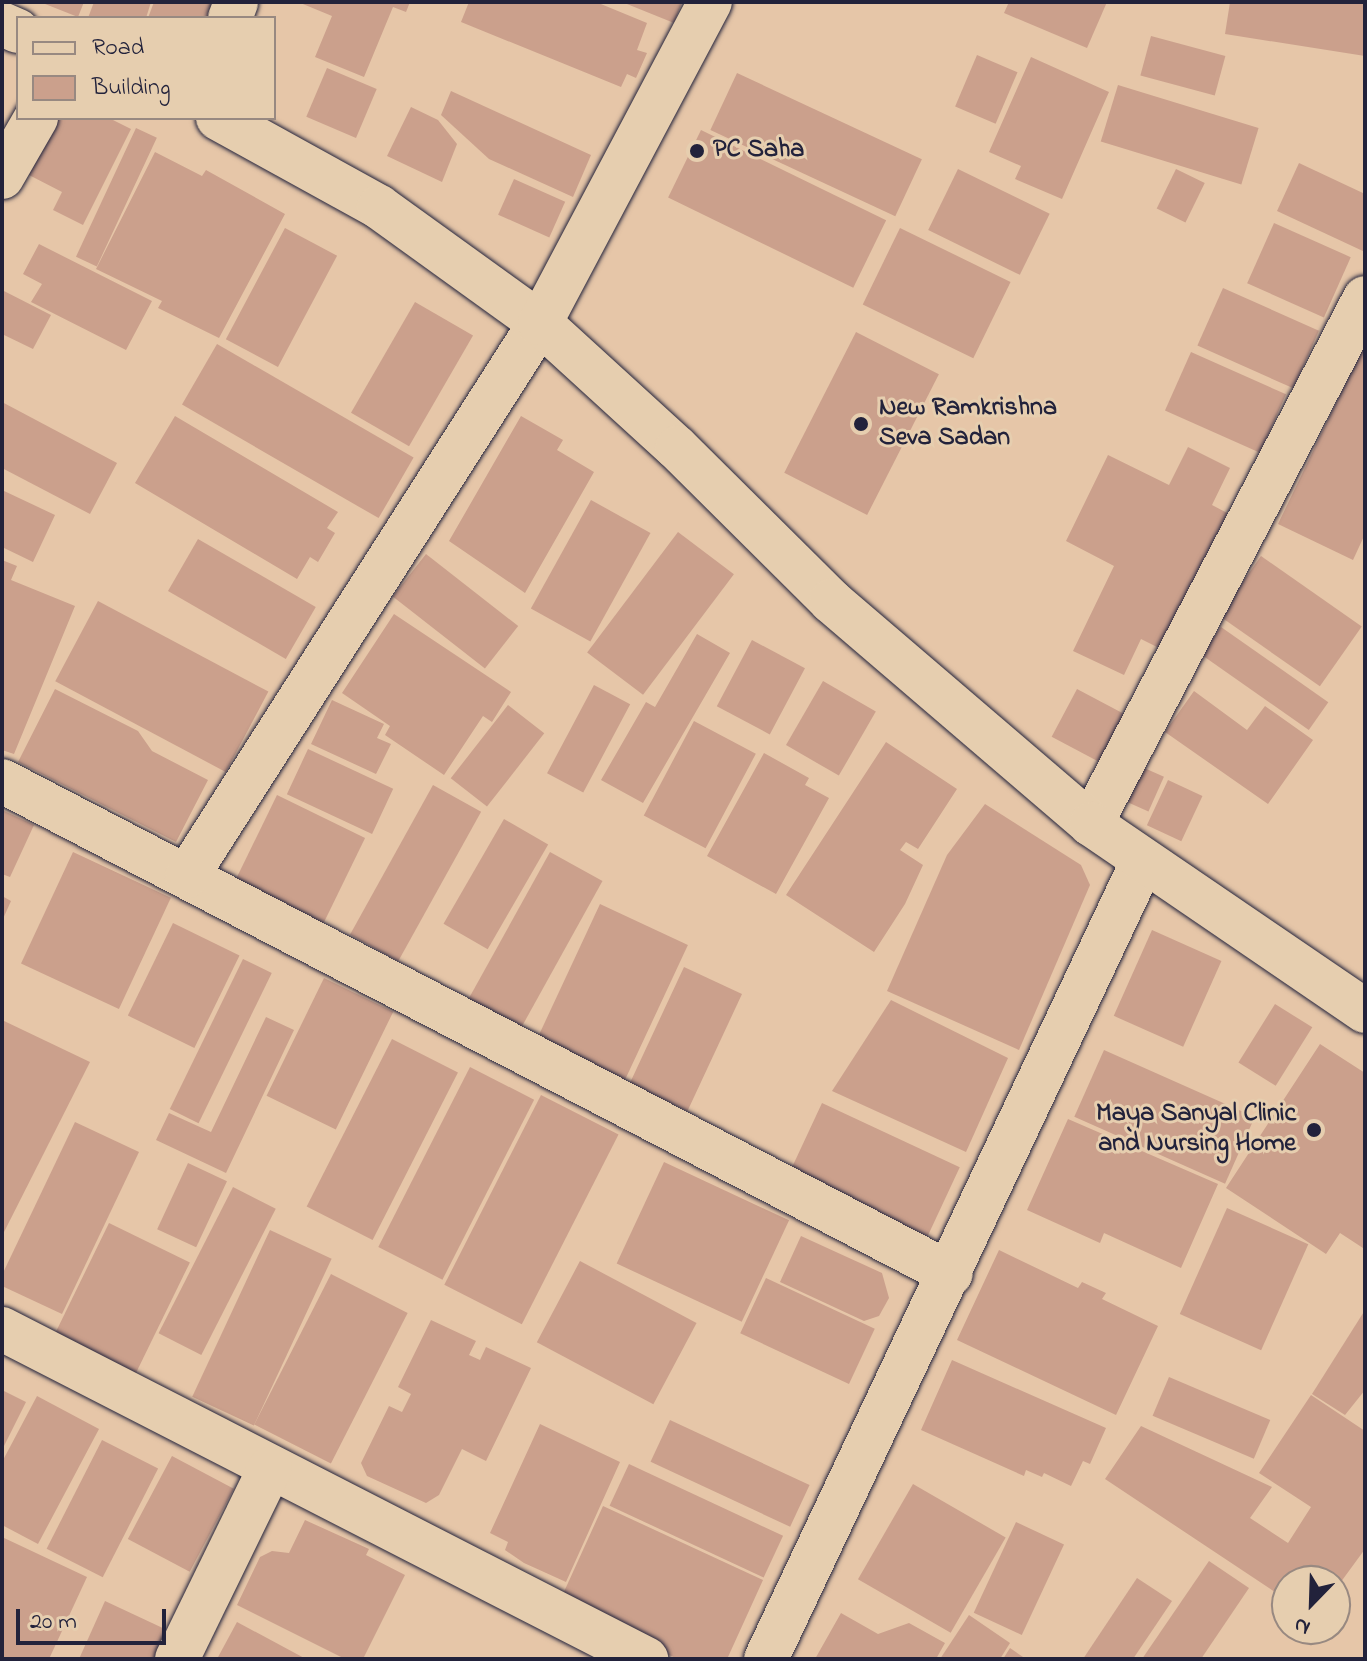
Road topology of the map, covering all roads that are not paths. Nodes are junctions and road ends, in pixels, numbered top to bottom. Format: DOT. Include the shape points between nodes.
graph roads {
  1 [pos="710,2"];
  2 [pos="35,120"];
  3 [pos="222,120"];
  4 [pos="2,177"];
  5 [pos="1365,298"];
  6 [pos="540,323"];
  7 [pos="2,781"];
  8 [pos="1091,824"];
  9 [pos="1142,863"];
  10 [pos="187,876"];
  11 [pos="1365,1011"];
  12 [pos="951,1274"];
  13 [pos="2,1329"];
  14 [pos="270,1468"];
  15 [pos="177,1659"];
  16 [pos="646,1659"];
  17 [pos="766,1659"];
  1 -- 6 [label="street"];
  2 -- 4 [label="street"];
  3 -- 6 [label="street" via="379,207"];
  5 -- 8 [label="street"];
  6 -- 8 [label="street" via="677,448 831,601"];
  6 -- 10 [label="street"];
  7 -- 10 [label="street"];
  8 -- 9 [label="street"];
  9 -- 11 [label="street"];
  9 -- 12 [label="street"];
  10 -- 12 [label="street" via="565,1078"];
  12 -- 17 [label="street"];
  13 -- 14 [label="street"];
  14 -- 15 [label="street"];
  14 -- 16 [label="street"];
}
